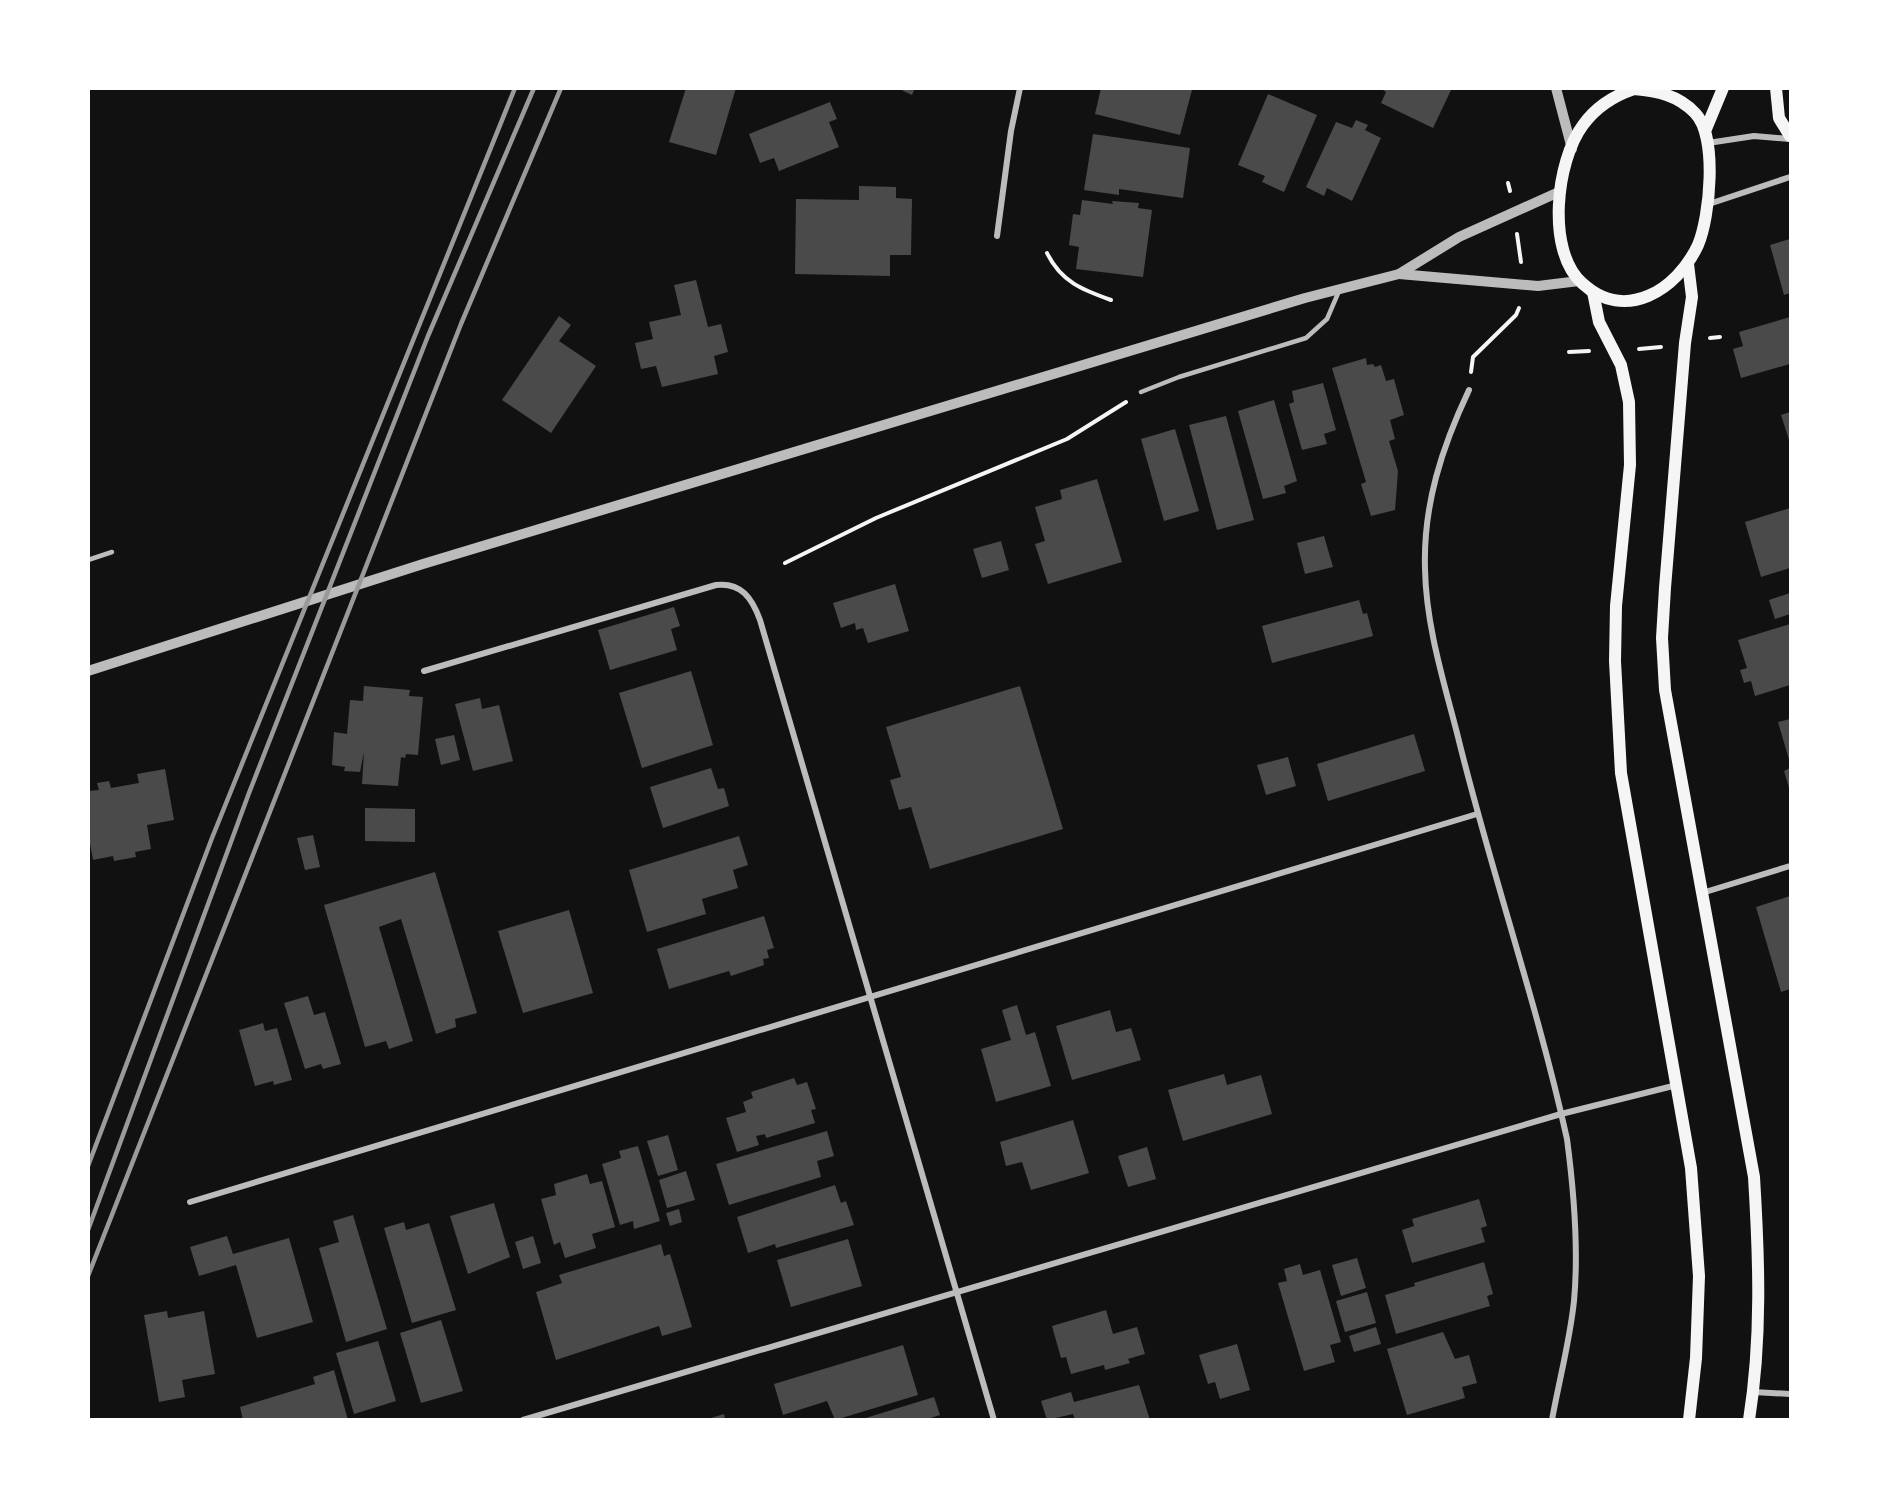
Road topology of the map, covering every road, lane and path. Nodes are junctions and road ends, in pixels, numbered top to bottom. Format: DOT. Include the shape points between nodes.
graph roads {
  1 [pos="1020,88"];
  2 [pos="1556,88"];
  3 [pos="1723,88"];
  4 [pos="1776,88"];
  5 [pos="1634,89"];
  6 [pos="1614,92"];
  7 [pos="1706,129"];
  8 [pos="1791,138"];
  9 [pos="1708,142"];
  10 [pos="1572,149"];
  11 [pos="1791,177"];
  12 [pos="1561,191"];
  13 [pos="1706,206"];
  14 [pos="1517,235"];
  15 [pos="997,236"];
  16 [pos="1047,254"];
  17 [pos="1521,257"];
  18 [pos="1688,264"];
  19 [pos="1399,274"];
  20 [pos="1579,281"];
  21 [pos="1340,289"];
  22 [pos="1593,292"];
  23 [pos="1112,300"];
  24 [pos="1521,302"];
  25 [pos="1720,337"];
  26 [pos="1707,339"];
  27 [pos="1663,347"];
  28 [pos="1637,349"];
  29 [pos="1588,351"];
  30 [pos="1569,352"];
  31 [pos="1473,357"];
  32 [pos="1469,390"];
  33 [pos="1142,392"];
  34 [pos="111,552"];
  35 [pos="88,560"];
  36 [pos="785,562"];
  37 [pos="88,671"];
  38 [pos="424,671"];
  39 [pos="1477,814"];
  40 [pos="1791,866"];
  41 [pos="1702,893"];
  42 [pos="869,995"];
  43 [pos="1677,1085"];
  44 [pos="1561,1114"];
  45 [pos="190,1202"];
  46 [pos="956,1291"];
  47 [pos="1753,1392"];
  48 [pos="1791,1394"];
  49 [pos="523,1419"];
  50 [pos="994,1419"];
  51 [pos="1552,1419"];
  52 [pos="1689,1419"];
  53 [pos="1749,1419"];
  1 -- 15 [label="street"];
  2 -- 10 [label="street"];
  3 -- 7 [label="main road"];
  4 -- 8 [label="main road" via="1779,118"];
  5 -- 6 [label="main road"];
  5 -- 7 [label="main road" via="1657,91 1678,99"];
  6 -- 10 [label="main road" via="1581,127"];
  7 -- 9 [label="main road"];
  8 -- 9 [label="street" via="1755,136"];
  9 -- 13 [label="main road"];
  10 -- 12 [label="main road"];
  11 -- 13 [label="street"];
  12 -- 19 [label="street" via="1459,237"];
  12 -- 20 [label="main road" via="1561,246"];
  13 -- 18 [label="main road" via="1699,242"];
  14 -- 17 [label="path"];
  16 -- 23 [label="path" via="1055,270 1084,291"];
  18 -- 22 [label="main road" via="1657,293 1640,299 1622,302"];
  18 -- 41 [label="main road" via="1692,297 1684,343 1662,638 1665,690"];
  19 -- 20 [label="street" via="1538,286"];
  19 -- 21 [label="street"];
  20 -- 22 [label="main road"];
  21 -- 33 [label="lane" via="1327,319 1306,338"];
  21 -- 37 [label="street" via="423,564"];
  22 -- 43 [label="main road" via="1599,322 1621,365 1629,402 1630,465 1616,606 1621,773"];
  24 -- 31 [label="path" via="1516,315"];
  25 -- 26 [label="path"];
  27 -- 28 [label="path"];
  29 -- 30 [label="path"];
  32 -- 39 [label="street" via="1435,473 1424,567 1434,643"];
  33 -- 36 [label="path" via="1067,439 876,518"];
  34 -- 35 [label="lane"];
  38 -- 42 [label="street" via="716,585 734,586 748,595 760,620"];
  39 -- 42 [label="street"];
  39 -- 44 [label="street"];
  40 -- 41 [label="street"];
  41 -- 47 [label="main road" via="1754,1177 1758,1312"];
  42 -- 45 [label="street"];
  42 -- 46 [label="street"];
  43 -- 44 [label="street"];
  43 -- 52 [label="main road" via="1691,1168 1699,1276"];
  44 -- 46 [label="street"];
  44 -- 51 [label="street" via="1572,1182 1576,1257 1574,1303"];
  46 -- 49 [label="street"];
  46 -- 50 [label="street"];
  47 -- 48 [label="street"];
  47 -- 53 [label="main road"];
}
